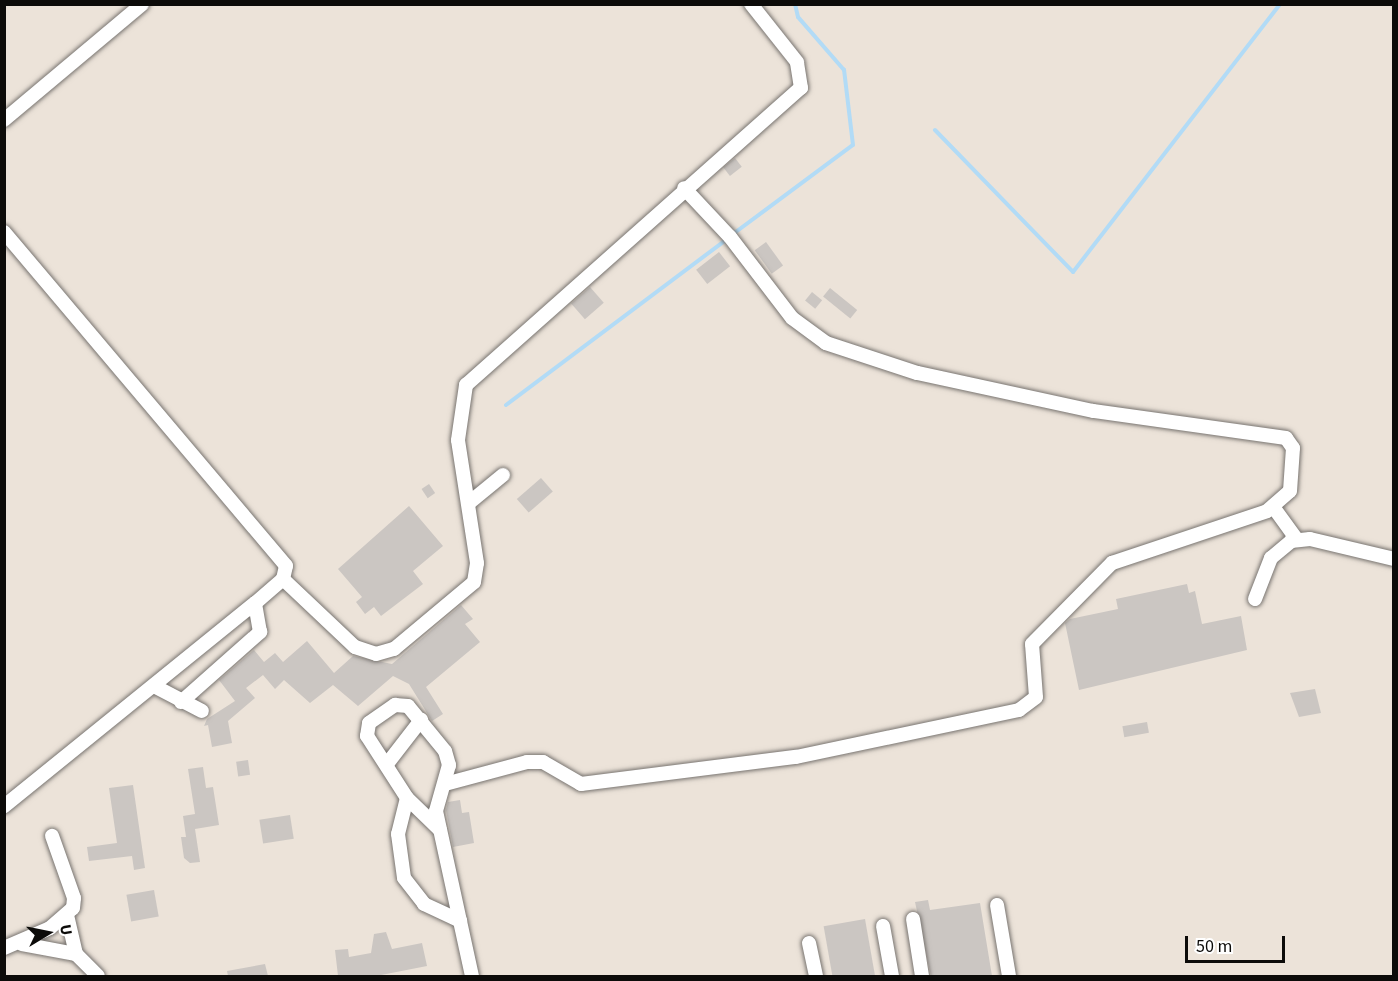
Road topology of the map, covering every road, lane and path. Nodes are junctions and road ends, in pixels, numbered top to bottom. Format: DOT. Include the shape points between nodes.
graph roads {
  1 [pos="142,4"];
  2 [pos="751,4"];
  3 [pos="4,120"];
  4 [pos="684,188"];
  5 [pos="4,232"];
  6 [pos="503,475"];
  7 [pos="469,503"];
  8 [pos="1274,508"];
  9 [pos="1298,540"];
  10 [pos="1394,559"];
  11 [pos="283,579"];
  12 [pos="1255,599"];
  13 [pos="255,603"];
  14 [pos="154,686"];
  15 [pos="181,702"];
  16 [pos="202,711"];
  17 [pos="421,720"];
  18 [pos="387,764"];
  19 [pos="445,784"];
  20 [pos="407,798"];
  21 [pos="4,806"];
  22 [pos="440,830"];
  23 [pos="52,836"];
  24 [pos="997,904"];
  25 [pos="67,915"];
  26 [pos="913,920"];
  27 [pos="460,921"];
  28 [pos="884,926"];
  29 [pos="809,943"];
  30 [pos="22,944"];
  31 [pos="4,948"];
  32 [pos="76,954"];
  33 [pos="98,976"];
  34 [pos="472,976"];
  35 [pos="816,976"];
  36 [pos="892,976"];
  37 [pos="922,976"];
  38 [pos="1009,976"];
  1 -- 3 [label="lane"];
  2 -- 4 [label="lane" via="797,62 801,88"];
  4 -- 7 [label="lane" via="466,385 458,440"];
  4 -- 8 [label="lane" via="730,237 792,318 826,343 917,373 1093,411 1286,438 1293,448 1293,477 1290,490"];
  5 -- 11 [label="lane" via="280,555 286,566"];
  6 -- 7 [label="lane"];
  7 -- 11 [label="lane" via="477,563 474,582 384,654 355,646"];
  8 -- 9 [label="lane"];
  8 -- 19 [label="lane" via="1112,563 1032,644 1036,697 1019,710 796,757 581,784 543,762 527,762"];
  9 -- 10 [label="lane"];
  9 -- 12 [label="lane" via="1281,545 1271,558"];
  11 -- 13 [label="lane"];
  13 -- 14 [label="lane"];
  13 -- 15 [label="lane" via="260,632"];
  14 -- 15 [label="lane"];
  14 -- 21 [label="lane"];
  15 -- 16 [label="lane"];
  17 -- 18 [label="lane"];
  17 -- 18 [label="lane" via="408,706 395,705 369,723 367,736"];
  17 -- 19 [label="lane" via="445,751"];
  18 -- 20 [label="lane"];
  19 -- 22 [label="lane" via="436,811"];
  20 -- 22 [label="lane"];
  20 -- 27 [label="lane" via="398,834 404,878 424,904"];
  22 -- 27 [label="lane"];
  23 -- 25 [label="lane" via="74,898"];
  24 -- 38 [label="lane"];
  25 -- 30 [label="lane"];
  25 -- 32 [label="lane"];
  26 -- 37 [label="lane"];
  27 -- 34 [label="lane"];
  28 -- 36 [label="lane"];
  29 -- 35 [label="lane"];
  30 -- 31 [label="lane"];
  30 -- 32 [label="lane"];
  32 -- 33 [label="lane"];
}
